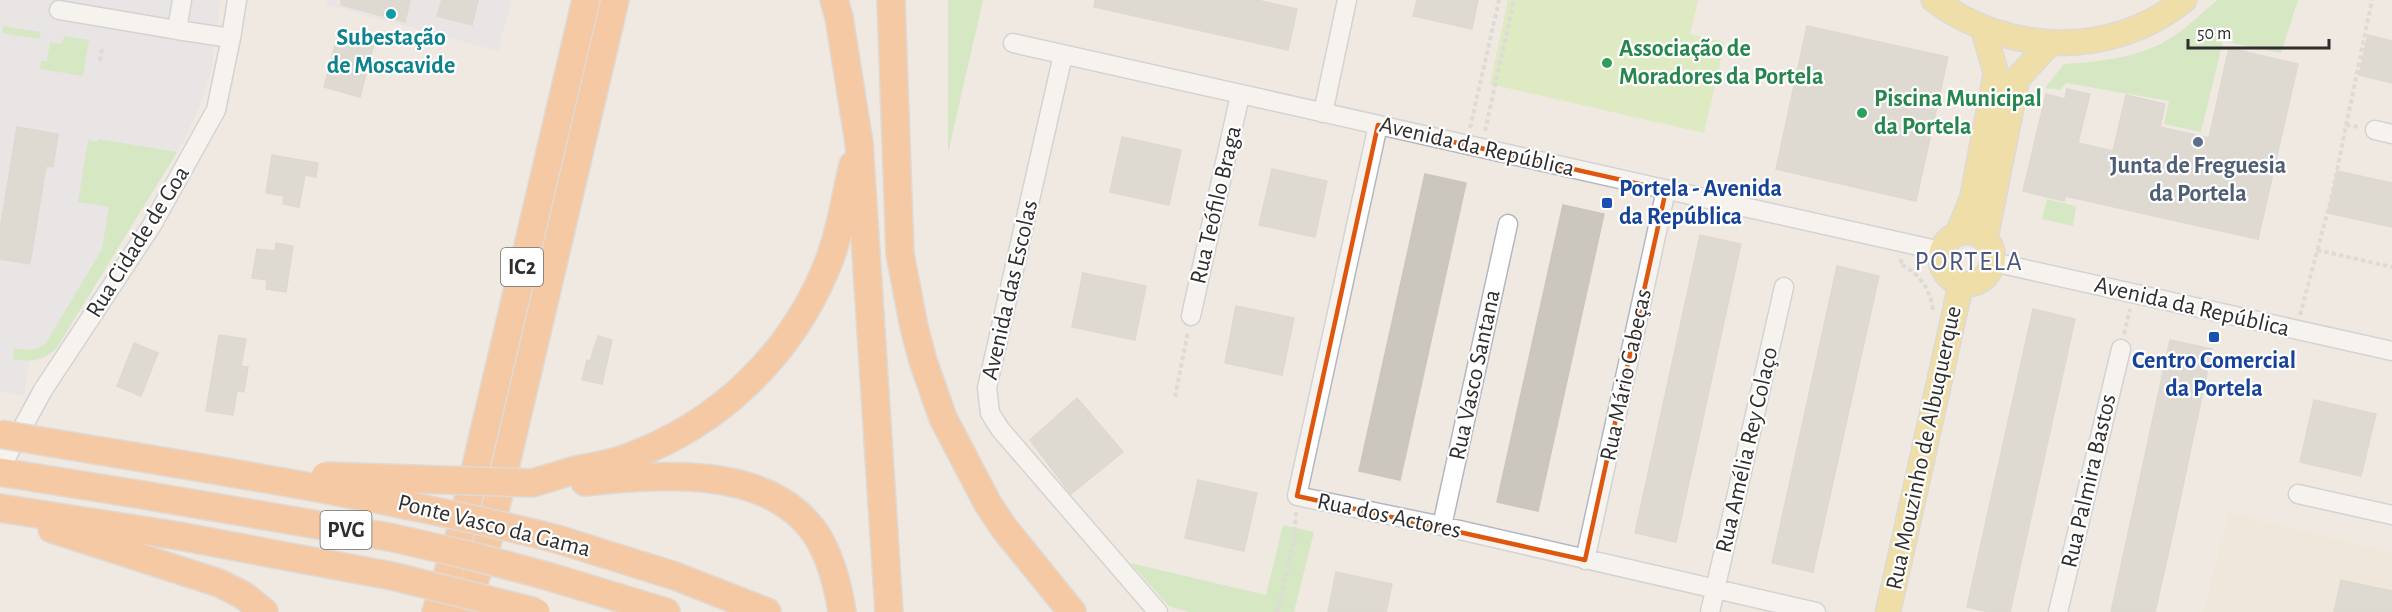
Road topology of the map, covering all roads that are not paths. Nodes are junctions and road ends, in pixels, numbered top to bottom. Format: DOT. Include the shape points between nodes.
graph roads {
  1 [pos="182,0"];
  2 [pos="237,0"];
  3 [pos="585,0"];
  4 [pos="615,0"];
  5 [pos="834,0"];
  6 [pos="884,0"];
  7 [pos="1347,0"];
  8 [pos="1934,0"];
  9 [pos="2184,0"];
  10 [pos="59,10"];
  11 [pos="891,13"];
  12 [pos="1983,28"];
  13 [pos="177,30"];
  14 [pos="231,38"];
  15 [pos="1013,43"];
  16 [pos="2050,43"];
  17 [pos="1063,55"];
  18 [pos="1240,95"];
  19 [pos="1323,113"];
  20 [pos="1378,125"];
  21 [pos="859,143"];
  22 [pos="1666,190"];
  23 [pos="1508,224"];
  24 [pos="1958,233"];
  25 [pos="1985,240"];
  26 [pos="1941,251"];
  27 [pos="1993,262"];
  28 [pos="1961,284"];
  29 [pos="1784,287"];
  30 [pos="1191,316"];
  31 [pos="2121,349"];
  32 [pos="2392,351"];
  33 [pos="517,409"];
  34 [pos="0,435"];
  35 [pos="0,470"];
  36 [pos="228,472"];
  37 [pos="532,483"];
  38 [pos="2298,494"];
  39 [pos="0,510"];
  40 [pos="2392,515"];
  41 [pos="1442,526"];
  42 [pos="1585,560"];
  43 [pos="1715,589"];
  44 [pos="264,612"];
  45 [pos="436,612"];
  46 [pos="464,612"];
  47 [pos="491,612"];
  48 [pos="536,612"];
  49 [pos="666,612"];
  50 [pos="767,612"];
  51 [pos="843,612"];
  52 [pos="889,612"];
  53 [pos="1072,612"];
  54 [pos="1158,612"];
  55 [pos="1710,612"];
  56 [pos="1816,612"];
  57 [pos="1888,612"];
  58 [pos="2058,612"];
  1 -- 13 [label="street"];
  2 -- 14 [label="street, Rua Cidade de Goa"];
  3 -- 45 [label="highway, IC2" via="460,534"];
  4 -- 33 [label="highway, IC2"];
  5 -- 21 [label="highway"];
  6 -- 11 [label="highway"];
  7 -- 19 [label="street"];
  8 -- 12 [label="main road"];
  9 -- 16 [label="main road" via="2156,19 2111,37"];
  10 -- 13 [label="street"];
  11 -- 53 [label="highway" via="900,254 914,327 933,395 954,444 988,504"];
  12 -- 16 [label="main road" via="2016,39"];
  12 -- 24 [label="main road" via="1996,73 1972,199"];
  13 -- 14 [label="street"];
  14 -- 35 [label="street, Rua Cidade de Goa" via="216,110 190,160 43,390"];
  15 -- 17 [label="street, Avenida da República"];
  16 -- 25 [label="main road" via="2017,79"];
  17 -- 18 [label="street, Avenida da República"];
  17 -- 54 [label="street, Avenida das Escolas" via="987,388 990,413 1067,509"];
  18 -- 19 [label="street, Avenida da República"];
  18 -- 30 [label="street, Rua Teófilo Braga"];
  19 -- 20 [label="street, Avenida da República"];
  20 -- 22 [label="street, Avenida da República"];
  20 -- 41 [label="street, Rua dos Actores" via="1297,496"];
  21 -- 37 [label="highway" via="828,265 802,318 746,386 692,427 645,451"];
  21 -- 52 [label="highway"];
  22 -- 26 [label="street, Avenida da República"];
  22 -- 42 [label="street, Rua Mário Cabeças"];
  23 -- 41 [label="street, Rua Vasco Santana"];
  24 -- 25 [label="main road" via="1977,234"];
  24 -- 26 [label="main road" via="1947,240"];
  25 -- 27 [label="main road"];
  26 -- 28 [label="main road" via="1946,275"];
  27 -- 28 [label="main road" via="1985,278"];
  27 -- 32 [label="street, Avenida da República"];
  28 -- 57 [label="main road, Rua Mouzinho de Albuquerque"];
  29 -- 43 [label="street, Rua Amélia Rey Colaço"];
  31 -- 58 [label="street, Rua Palmira Bastos"];
  33 -- 46 [label="highway, IC2" via="488,540"];
  33 -- 47 [label="highway"];
  34 -- 36 [label="highway, Ponte Vasco da Gama / PVG, bridge"];
  35 -- 49 [label="highway, Ponte Vasco da Gama / PVG, bridge" via="389,537 548,576"];
  36 -- 37 [label="highway, bridge"];
  36 -- 50 [label="highway, Ponte Vasco da Gama / PVG, bridge" via="397,502 557,539 675,576"];
  37 -- 51 [label="highway" via="676,478 725,481 759,489 799,516 815,534 828,558"];
  38 -- 40 [label="street"];
  39 -- 44 [label="highway" via="219,583"];
  39 -- 48 [label="highway, bridge" via="179,536 392,576"];
  41 -- 42 [label="street, Rua dos Actores"];
  42 -- 43 [label="street, Rua dos Actores"];
  43 -- 55 [label="street, Rua Amélia Rey Colaço"];
  43 -- 56 [label="street, Rua dos Actores"];
}
